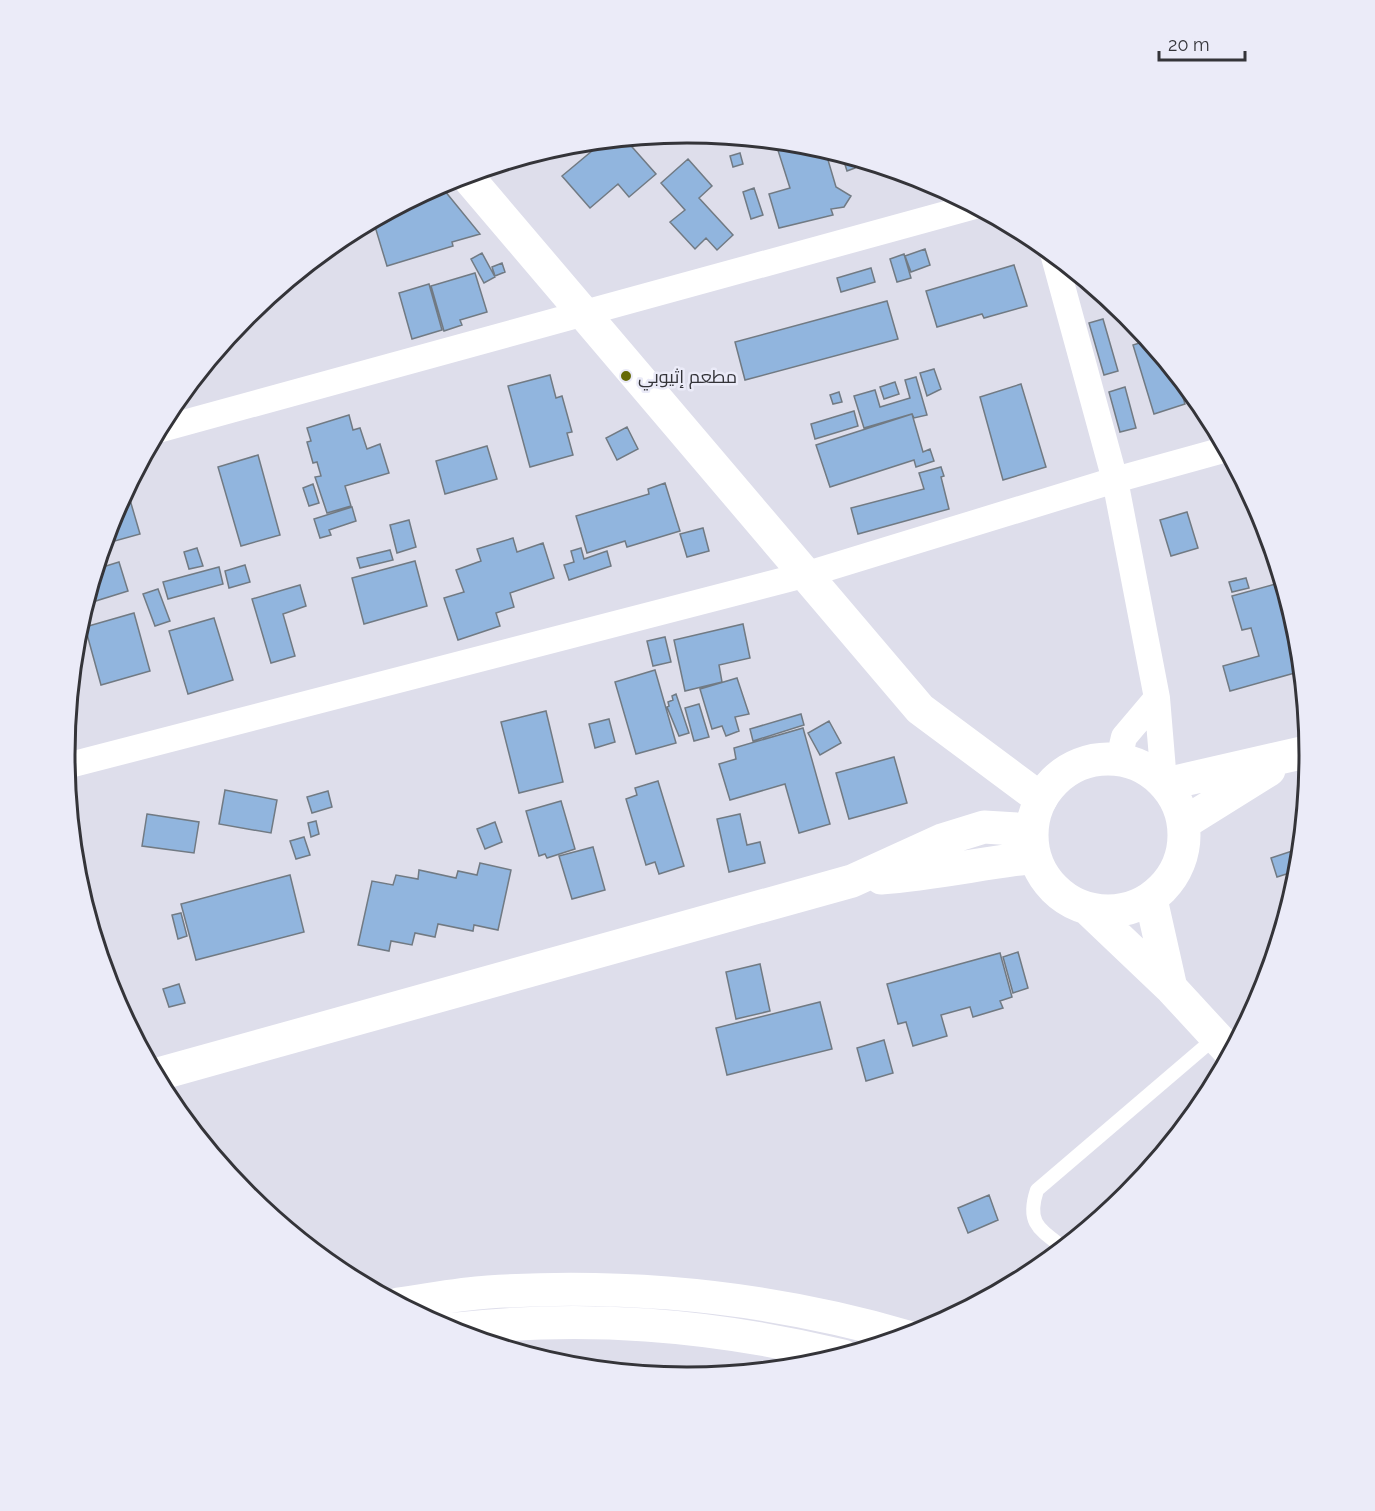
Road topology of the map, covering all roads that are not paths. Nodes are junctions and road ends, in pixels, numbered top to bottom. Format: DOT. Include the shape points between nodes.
graph roads {
  1 [pos="473,183"];
  2 [pos="964,209"];
  3 [pos="1057,268"];
  4 [pos="586,313"];
  5 [pos="171,426"];
  6 [pos="1219,451"];
  7 [pos="1115,480"];
  8 [pos="808,574"];
  9 [pos="1157,698"];
  10 [pos="1300,754"];
  11 [pos="1119,759"];
  12 [pos="75,764"];
  13 [pos="1165,783"];
  14 [pos="1041,799"];
  15 [pos="1184,822"];
  16 [pos="1033,844"];
  17 [pos="1151,899"];
  18 [pos="1089,909"];
  19 [pos="1171,988"];
  20 [pos="1224,1045"];
  21 [pos="164,1073"];
  22 [pos="1057,1243"];
  23 [pos="412,1302"];
  24 [pos="471,1328"];
  25 [pos="892,1332"];
  26 [pos="824,1352"];
  1 -- 4 [label="street"];
  2 -- 4 [label="street"];
  3 -- 7 [label="street"];
  4 -- 5 [label="street"];
  4 -- 8 [label="street"];
  6 -- 7 [label="street"];
  7 -- 8 [label="street"];
  7 -- 9 [label="street"];
  8 -- 12 [label="street"];
  8 -- 14 [label="street" via="920,709"];
  9 -- 11 [label="street" via="1124,737"];
  9 -- 13 [label="street"];
  10 -- 13 [label="street"];
  10 -- 15 [label="street"];
  11 -- 13 [label="street" via="1143,766"];
  11 -- 14 [label="street" via="1095,760 1073,767 1054,781"];
  13 -- 15 [label="street" via="1178,802"];
  14 -- 16 [label="street"];
  15 -- 17 [label="street" via="1185,844 1179,866"];
  16 -- 18 [label="street" via="1042,875 1071,902"];
  16 -- 21 [label="street" via="984,827 942,840 852,881"];
  17 -- 18 [label="street" via="1110,912"];
  17 -- 19 [label="street"];
  18 -- 19 [label="street"];
  19 -- 20 [label="street"];
  20 -- 22 [label="lane" via="1038,1190 1032,1205 1033,1220"];
  23 -- 25 [label="street" via="486,1292 597,1288 706,1296 785,1307"];
  24 -- 26 [label="street" via="628,1322 732,1332"];
}
